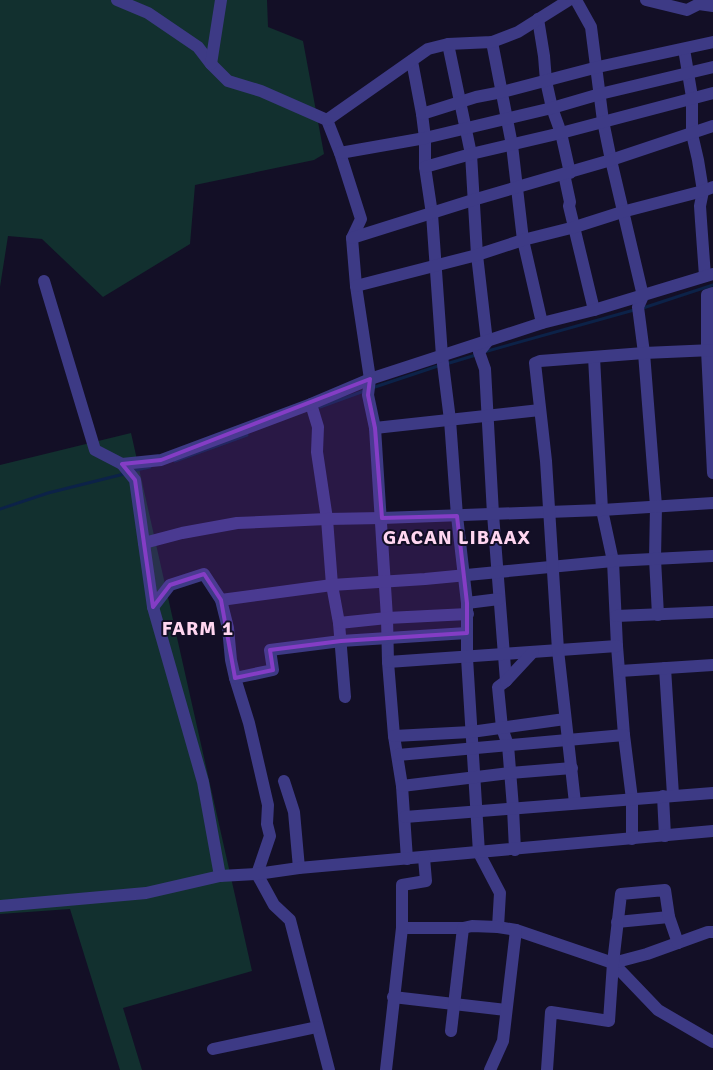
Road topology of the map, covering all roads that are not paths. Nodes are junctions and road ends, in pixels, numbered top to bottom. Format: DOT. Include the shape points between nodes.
graph roads {
  1 [pos="117,0"];
  2 [pos="221,0"];
  3 [pos="568,0"];
  4 [pos="576,0"];
  5 [pos="646,0"];
  6 [pos="713,6"];
  7 [pos="538,19"];
  8 [pos="492,42"];
  9 [pos="713,42"];
  10 [pos="448,44"];
  11 [pos="684,48"];
  12 [pos="412,61"];
  13 [pos="211,64"];
  14 [pos="598,67"];
  15 [pos="713,67"];
  16 [pos="687,74"];
  17 [pos="546,81"];
  18 [pos="502,92"];
  19 [pos="713,93"];
  20 [pos="600,94"];
  21 [pos="692,97"];
  22 [pos="461,102"];
  23 [pos="552,108"];
  24 [pos="422,114"];
  25 [pos="506,118"];
  26 [pos="327,120"];
  27 [pos="603,121"];
  28 [pos="713,126"];
  29 [pos="464,127"];
  30 [pos="561,133"];
  31 [pos="692,134"];
  32 [pos="425,138"];
  33 [pos="512,145"];
  34 [pos="340,153"];
  35 [pos="471,154"];
  36 [pos="611,160"];
  37 [pos="425,167"];
  38 [pos="567,174"];
  39 [pos="516,188"];
  40 [pos="708,189"];
  41 [pos="473,200"];
  42 [pos="622,212"];
  43 [pos="432,214"];
  44 [pos="575,227"];
  45 [pos="352,238"];
  46 [pos="523,240"];
  47 [pos="477,255"];
  48 [pos="436,265"];
  49 [pos="709,275"];
  50 [pos="44,281"];
  51 [pos="356,286"];
  52 [pos="713,293"];
  53 [pos="643,296"];
  54 [pos="594,310"];
  55 [pos="542,323"];
  56 [pos="487,342"];
  57 [pos="710,350"];
  58 [pos="644,352"];
  59 [pos="442,356"];
  60 [pos="594,357"];
  61 [pos="370,379"];
  62 [pos="311,404"];
  63 [pos="540,410"];
  64 [pos="488,416"];
  65 [pos="450,420"];
  66 [pos="376,428"];
  67 [pos="122,464"];
  68 [pos="713,473"];
  69 [pos="713,502"];
  70 [pos="656,506"];
  71 [pos="602,510"];
  72 [pos="550,511"];
  73 [pos="493,514"];
  74 [pos="457,516"];
  75 [pos="327,518"];
  76 [pos="382,518"];
  77 [pos="144,543"];
  78 [pos="713,556"];
  79 [pos="655,559"];
  80 [pos="613,561"];
  81 [pos="553,568"];
  82 [pos="498,572"];
  83 [pos="464,575"];
  84 [pos="384,582"];
  85 [pos="332,585"];
  86 [pos="499,599"];
  87 [pos="221,600"];
  88 [pos="153,607"];
  89 [pos="467,608"];
  90 [pos="713,612"];
  91 [pos="658,615"];
  92 [pos="616,616"];
  93 [pos="387,618"];
  94 [pos="339,623"];
  95 [pos="467,633"];
  96 [pos="386,637"];
  97 [pos="340,641"];
  98 [pos="617,646"];
  99 [pos="558,650"];
  100 [pos="533,652"];
  101 [pos="502,655"];
  102 [pos="467,658"];
  103 [pos="388,662"];
  104 [pos="713,665"];
  105 [pos="665,668"];
  106 [pos="620,671"];
  107 [pos="235,678"];
  108 [pos="506,681"];
  109 [pos="346,696"];
  110 [pos="565,719"];
  111 [pos="502,728"];
  112 [pos="471,732"];
  113 [pos="394,736"];
  114 [pos="624,736"];
  115 [pos="568,740"];
  116 [pos="508,746"];
  117 [pos="472,748"];
  118 [pos="398,755"];
  119 [pos="572,768"];
  120 [pos="510,773"];
  121 [pos="474,777"];
  122 [pos="284,781"];
  123 [pos="402,786"];
  124 [pos="713,793"];
  125 [pos="668,796"];
  126 [pos="632,799"];
  127 [pos="575,802"];
  128 [pos="514,808"];
  129 [pos="477,811"];
  130 [pos="405,817"];
  131 [pos="713,831"];
  132 [pos="665,836"];
  133 [pos="632,839"];
  134 [pos="515,850"];
  135 [pos="480,852"];
  136 [pos="424,858"];
  137 [pos="407,859"];
  138 [pos="299,868"];
  139 [pos="257,874"];
  140 [pos="220,876"];
  141 [pos="0,906"];
  142 [pos="669,917"];
  143 [pos="617,922"];
  144 [pos="498,927"];
  145 [pos="402,928"];
  146 [pos="463,928"];
  147 [pos="516,930"];
  148 [pos="713,932"];
  149 [pos="678,943"];
  150 [pos="613,963"];
  151 [pos="393,998"];
  152 [pos="454,1004"];
  153 [pos="506,1010"];
  154 [pos="317,1027"];
  155 [pos="451,1031"];
  156 [pos="713,1042"];
  157 [pos="213,1049"];
  158 [pos="329,1070"];
  159 [pos="386,1070"];
  160 [pos="490,1070"];
  161 [pos="548,1070"];
  1 -- 13 [label="street" via="148,13 198,46"];
  2 -- 13 [label="street"];
  3 -- 7 [label="street"];
  4 -- 14 [label="street" via="591,27"];
  5 -- 6 [label="street" via="687,10 699,4"];
  7 -- 8 [label="street" via="518,32"];
  7 -- 17 [label="street"];
  8 -- 10 [label="street"];
  8 -- 18 [label="street"];
  9 -- 11 [label="street"];
  10 -- 12 [label="street" via="428,49"];
  10 -- 22 [label="street"];
  11 -- 14 [label="street"];
  11 -- 16 [label="street"];
  12 -- 24 [label="street"];
  12 -- 26 [label="street"];
  13 -- 26 [label="street" via="228,81 261,91"];
  14 -- 17 [label="street"];
  14 -- 20 [label="street"];
  15 -- 16 [label="street"];
  16 -- 20 [label="street"];
  16 -- 21 [label="street"];
  17 -- 18 [label="street"];
  17 -- 23 [label="street"];
  18 -- 22 [label="street"];
  18 -- 25 [label="street"];
  19 -- 21 [label="street"];
  20 -- 23 [label="street"];
  20 -- 27 [label="street"];
  21 -- 27 [label="street"];
  21 -- 31 [label="street"];
  22 -- 24 [label="street"];
  22 -- 29 [label="street"];
  23 -- 25 [label="street"];
  23 -- 30 [label="street"];
  24 -- 32 [label="street"];
  25 -- 29 [label="street"];
  25 -- 33 [label="street"];
  26 -- 34 [label="street"];
  27 -- 30 [label="street"];
  27 -- 36 [label="street"];
  28 -- 31 [label="street"];
  29 -- 32 [label="street"];
  29 -- 35 [label="street"];
  30 -- 33 [label="street"];
  30 -- 38 [label="street"];
  31 -- 36 [label="street"];
  31 -- 40 [label="street"];
  32 -- 34 [label="street"];
  32 -- 37 [label="street"];
  33 -- 35 [label="street"];
  33 -- 39 [label="street"];
  34 -- 45 [label="street" via="361,219"];
  35 -- 37 [label="street"];
  35 -- 41 [label="street"];
  36 -- 38 [label="street"];
  36 -- 42 [label="street"];
  37 -- 43 [label="street"];
  38 -- 39 [label="street"];
  38 -- 44 [label="street" via="569,206"];
  39 -- 41 [label="street"];
  39 -- 46 [label="street"];
  40 -- 42 [label="street"];
  40 -- 49 [label="street" via="700,221"];
  41 -- 43 [label="street"];
  41 -- 47 [label="street"];
  42 -- 44 [label="street"];
  42 -- 53 [label="street"];
  43 -- 45 [label="street"];
  43 -- 48 [label="street"];
  44 -- 46 [label="street"];
  44 -- 54 [label="street"];
  45 -- 51 [label="street"];
  46 -- 47 [label="street"];
  46 -- 55 [label="street"];
  47 -- 48 [label="street"];
  47 -- 56 [label="street"];
  48 -- 51 [label="street"];
  48 -- 59 [label="street"];
  49 -- 53 [label="street"];
  50 -- 67 [label="street" via="95,450"];
  51 -- 61 [label="street"];
  52 -- 57 [label="street" via="707,295"];
  53 -- 54 [label="street"];
  53 -- 58 [label="street" via="638,307"];
  54 -- 55 [label="street"];
  55 -- 56 [label="street"];
  56 -- 59 [label="street"];
  56 -- 64 [label="street" via="479,352 485,369"];
  57 -- 58 [label="street"];
  57 -- 68 [label="street"];
  58 -- 60 [label="street"];
  58 -- 70 [label="street"];
  59 -- 61 [label="street"];
  59 -- 65 [label="street"];
  60 -- 63 [label="street" via="536,363"];
  60 -- 71 [label="street"];
  61 -- 62 [label="street"];
  61 -- 66 [label="street" via="368,396"];
  62 -- 67 [label="street" via="161,460"];
  62 -- 75 [label="street" via="318,427 317,452"];
  63 -- 64 [label="street"];
  63 -- 72 [label="street"];
  64 -- 65 [label="street"];
  64 -- 73 [label="street"];
  65 -- 66 [label="street"];
  65 -- 74 [label="street"];
  66 -- 76 [label="street"];
  67 -- 77 [label="street" via="135,480"];
  69 -- 70 [label="street"];
  70 -- 71 [label="street"];
  70 -- 79 [label="street"];
  71 -- 72 [label="street"];
  71 -- 80 [label="street"];
  72 -- 73 [label="street"];
  72 -- 81 [label="street"];
  73 -- 74 [label="street"];
  73 -- 82 [label="street"];
  74 -- 76 [label="street"];
  74 -- 83 [label="street"];
  75 -- 76 [label="street"];
  75 -- 77 [label="street" via="238,523"];
  75 -- 85 [label="street"];
  76 -- 84 [label="street"];
  77 -- 88 [label="street"];
  78 -- 79 [label="street"];
  79 -- 80 [label="street"];
  79 -- 91 [label="street"];
  80 -- 81 [label="street"];
  80 -- 92 [label="street"];
  81 -- 82 [label="street"];
  81 -- 99 [label="street"];
  82 -- 83 [label="street"];
  82 -- 86 [label="street"];
  83 -- 84 [label="street"];
  83 -- 89 [label="street"];
  84 -- 85 [label="street"];
  84 -- 93 [label="street"];
  85 -- 87 [label="street"];
  85 -- 94 [label="street"];
  86 -- 89 [label="street"];
  86 -- 101 [label="street"];
  87 -- 88 [label="street" via="204,574 170,584"];
  87 -- 107 [label="street"];
  88 -- 140 [label="street" via="203,782"];
  89 -- 93 [label="street"];
  89 -- 95 [label="street"];
  90 -- 91 [label="street"];
  91 -- 92 [label="street"];
  92 -- 98 [label="street"];
  93 -- 94 [label="street"];
  93 -- 96 [label="street"];
  94 -- 97 [label="street"];
  95 -- 96 [label="street"];
  95 -- 102 [label="street"];
  96 -- 97 [label="street"];
  96 -- 103 [label="street"];
  97 -- 107 [label="street" via="270,650 273,670"];
  97 -- 109 [label="street"];
  98 -- 99 [label="street"];
  98 -- 106 [label="street"];
  99 -- 100 [label="street"];
  99 -- 110 [label="street"];
  100 -- 101 [label="street"];
  100 -- 108 [label="street"];
  101 -- 102 [label="street"];
  101 -- 108 [label="street"];
  102 -- 103 [label="street"];
  102 -- 112 [label="street"];
  103 -- 113 [label="street"];
  104 -- 105 [label="street"];
  105 -- 106 [label="street"];
  105 -- 125 [label="street"];
  106 -- 114 [label="street"];
  107 -- 139 [label="street" via="268,805 270,836"];
  108 -- 111 [label="street" via="498,687"];
  110 -- 111 [label="street"];
  110 -- 115 [label="street"];
  111 -- 112 [label="street"];
  111 -- 116 [label="street"];
  112 -- 113 [label="street"];
  112 -- 117 [label="street"];
  113 -- 118 [label="street"];
  114 -- 115 [label="street"];
  114 -- 126 [label="street"];
  115 -- 116 [label="street"];
  115 -- 119 [label="street"];
  116 -- 117 [label="street"];
  116 -- 120 [label="street"];
  117 -- 118 [label="street"];
  117 -- 121 [label="street"];
  118 -- 123 [label="street"];
  119 -- 120 [label="street"];
  119 -- 127 [label="street"];
  120 -- 121 [label="street"];
  120 -- 128 [label="street"];
  121 -- 123 [label="street"];
  121 -- 129 [label="street"];
  122 -- 138 [label="street" via="294,812"];
  123 -- 130 [label="street"];
  124 -- 125 [label="street"];
  125 -- 126 [label="street"];
  125 -- 132 [label="street"];
  126 -- 127 [label="street"];
  126 -- 133 [label="street"];
  127 -- 128 [label="street"];
  128 -- 129 [label="street"];
  128 -- 134 [label="street"];
  129 -- 130 [label="street"];
  129 -- 135 [label="street"];
  130 -- 137 [label="street"];
  131 -- 132 [label="street"];
  132 -- 133 [label="street"];
  133 -- 134 [label="street"];
  134 -- 135 [label="street"];
  135 -- 136 [label="street"];
  135 -- 144 [label="street" via="500,893"];
  136 -- 137 [label="street"];
  136 -- 145 [label="street" via="426,882 402,885"];
  137 -- 138 [label="street"];
  138 -- 139 [label="street"];
  139 -- 140 [label="street"];
  139 -- 154 [label="street" via="274,905 290,920"];
  140 -- 141 [label="street" via="146,893"];
  142 -- 143 [label="street"];
  142 -- 143 [label="street" via="665,890 621,894"];
  142 -- 149 [label="street"];
  143 -- 150 [label="street"];
  144 -- 146 [label="street"];
  144 -- 147 [label="street"];
  145 -- 146 [label="street"];
  145 -- 151 [label="street"];
  146 -- 152 [label="street"];
  147 -- 150 [label="street"];
  147 -- 153 [label="street"];
  148 -- 149 [label="street"];
  149 -- 150 [label="street"];
  150 -- 156 [label="street" via="658,1010"];
  150 -- 161 [label="street" via="609,1021 551,1012"];
  151 -- 152 [label="street"];
  151 -- 159 [label="street"];
  152 -- 153 [label="street"];
  152 -- 155 [label="street"];
  153 -- 160 [label="street" via="502,1041"];
  154 -- 157 [label="street"];
  154 -- 158 [label="street"];
}
